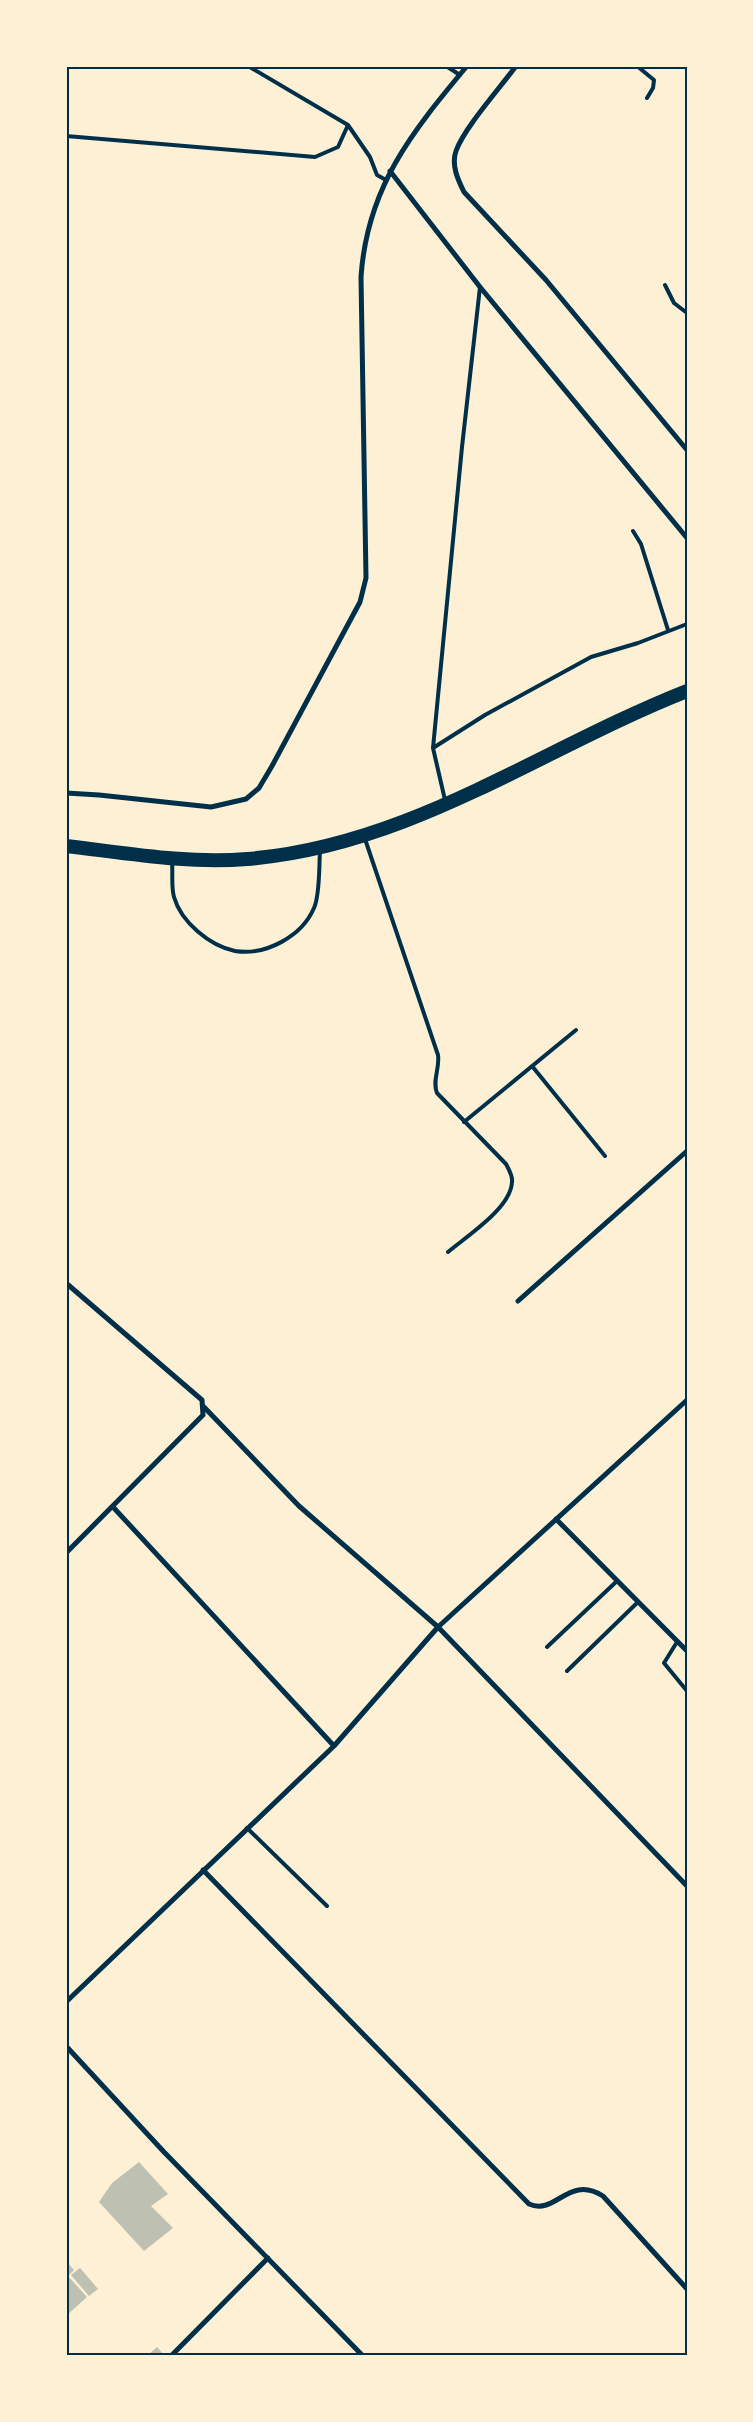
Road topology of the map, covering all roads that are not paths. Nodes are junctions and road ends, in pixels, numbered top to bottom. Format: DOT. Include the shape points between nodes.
graph roads {
  1 [pos="248,66"];
  2 [pos="446,66"];
  3 [pos="468,66"];
  4 [pos="516,66"];
  5 [pos="637,66"];
  6 [pos="460,75"];
  7 [pos="647,98"];
  8 [pos="348,125"];
  9 [pos="66,136"];
  10 [pos="390,171"];
  11 [pos="386,180"];
  12 [pos="665,284"];
  13 [pos="480,287"];
  14 [pos="687,313"];
  15 [pos="687,450"];
  16 [pos="634,531"];
  17 [pos="687,538"];
  18 [pos="687,624"];
  19 [pos="668,630"];
  20 [pos="687,692"];
  21 [pos="433,748"];
  22 [pos="66,793"];
  23 [pos="446,805"];
  24 [pos="364,836"];
  25 [pos="66,846"];
  26 [pos="320,846"];
  27 [pos="172,858"];
  28 [pos="576,1030"];
  29 [pos="532,1066"];
  30 [pos="464,1122"];
  31 [pos="687,1151"];
  32 [pos="605,1156"];
  33 [pos="448,1252"];
  34 [pos="66,1282"];
  35 [pos="518,1302"];
  36 [pos="687,1400"];
  37 [pos="204,1407"];
  38 [pos="113,1507"];
  39 [pos="556,1519"];
  40 [pos="66,1554"];
  41 [pos="617,1580"];
  42 [pos="638,1602"];
  43 [pos="438,1627"];
  44 [pos="677,1642"];
  45 [pos="547,1647"];
  46 [pos="687,1651"];
  47 [pos="567,1671"];
  48 [pos="687,1691"];
  49 [pos="334,1746"];
  50 [pos="247,1828"];
  51 [pos="204,1870"];
  52 [pos="687,1886"];
  53 [pos="327,1906"];
  54 [pos="66,2002"];
  55 [pos="66,2046"];
  56 [pos="268,2258"];
  57 [pos="687,2289"];
  58 [pos="171,2356"];
  59 [pos="363,2356"];
  1 -- 8 [label="lane"];
  2 -- 6 [label="lane"];
  3 -- 6 [label="street"];
  4 -- 15 [label="street" via="455,152 456,177 464,192 546,280"];
  5 -- 7 [label="lane" via="654,80"];
  6 -- 10 [label="street" via="407,141"];
  8 -- 9 [label="lane" via="338,147 315,156"];
  8 -- 11 [label="lane" via="370,157 377,175"];
  10 -- 11 [label="street"];
  10 -- 13 [label="street"];
  11 -- 22 [label="street" via="367,228 361,277 367,558 360,602 272,766 259,788 246,799 211,807"];
  12 -- 14 [label="lane" via="674,303"];
  13 -- 17 [label="street"];
  13 -- 21 [label="lane"];
  16 -- 19 [label="lane"];
  18 -- 19 [label="lane"];
  19 -- 21 [label="lane" via="638,644 591,657 484,715"];
  20 -- 23 [label="highway"];
  21 -- 23 [label="lane"];
  23 -- 24 [label="highway"];
  24 -- 26 [label="highway"];
  24 -- 30 [label="lane" via="438,1055 436,1093"];
  25 -- 27 [label="highway"];
  26 -- 27 [label="highway" via="247,859"];
  26 -- 27 [label="lane" via="315,906 302,928 264,949 235,951 206,938 188,921 174,897"];
  28 -- 29 [label="lane"];
  29 -- 30 [label="lane"];
  29 -- 32 [label="lane"];
  30 -- 33 [label="lane" via="506,1164 512,1183 505,1203"];
  31 -- 35 [label="street"];
  34 -- 37 [label="street" via="202,1400"];
  36 -- 39 [label="street"];
  37 -- 38 [label="street" via="203,1416"];
  37 -- 43 [label="street" via="299,1506"];
  38 -- 40 [label="street"];
  38 -- 49 [label="street"];
  39 -- 41 [label="street"];
  39 -- 43 [label="street"];
  41 -- 42 [label="street"];
  41 -- 45 [label="lane"];
  42 -- 44 [label="street"];
  42 -- 47 [label="lane"];
  43 -- 49 [label="street"];
  43 -- 52 [label="street"];
  44 -- 46 [label="street"];
  44 -- 48 [label="lane" via="664,1663"];
  49 -- 50 [label="street"];
  50 -- 51 [label="street"];
  50 -- 53 [label="lane"];
  51 -- 54 [label="street"];
  51 -- 57 [label="street" via="529,2204 544,2206 580,2188 594,2190"];
  55 -- 56 [label="street"];
  56 -- 58 [label="street"];
  56 -- 59 [label="street"];
}
